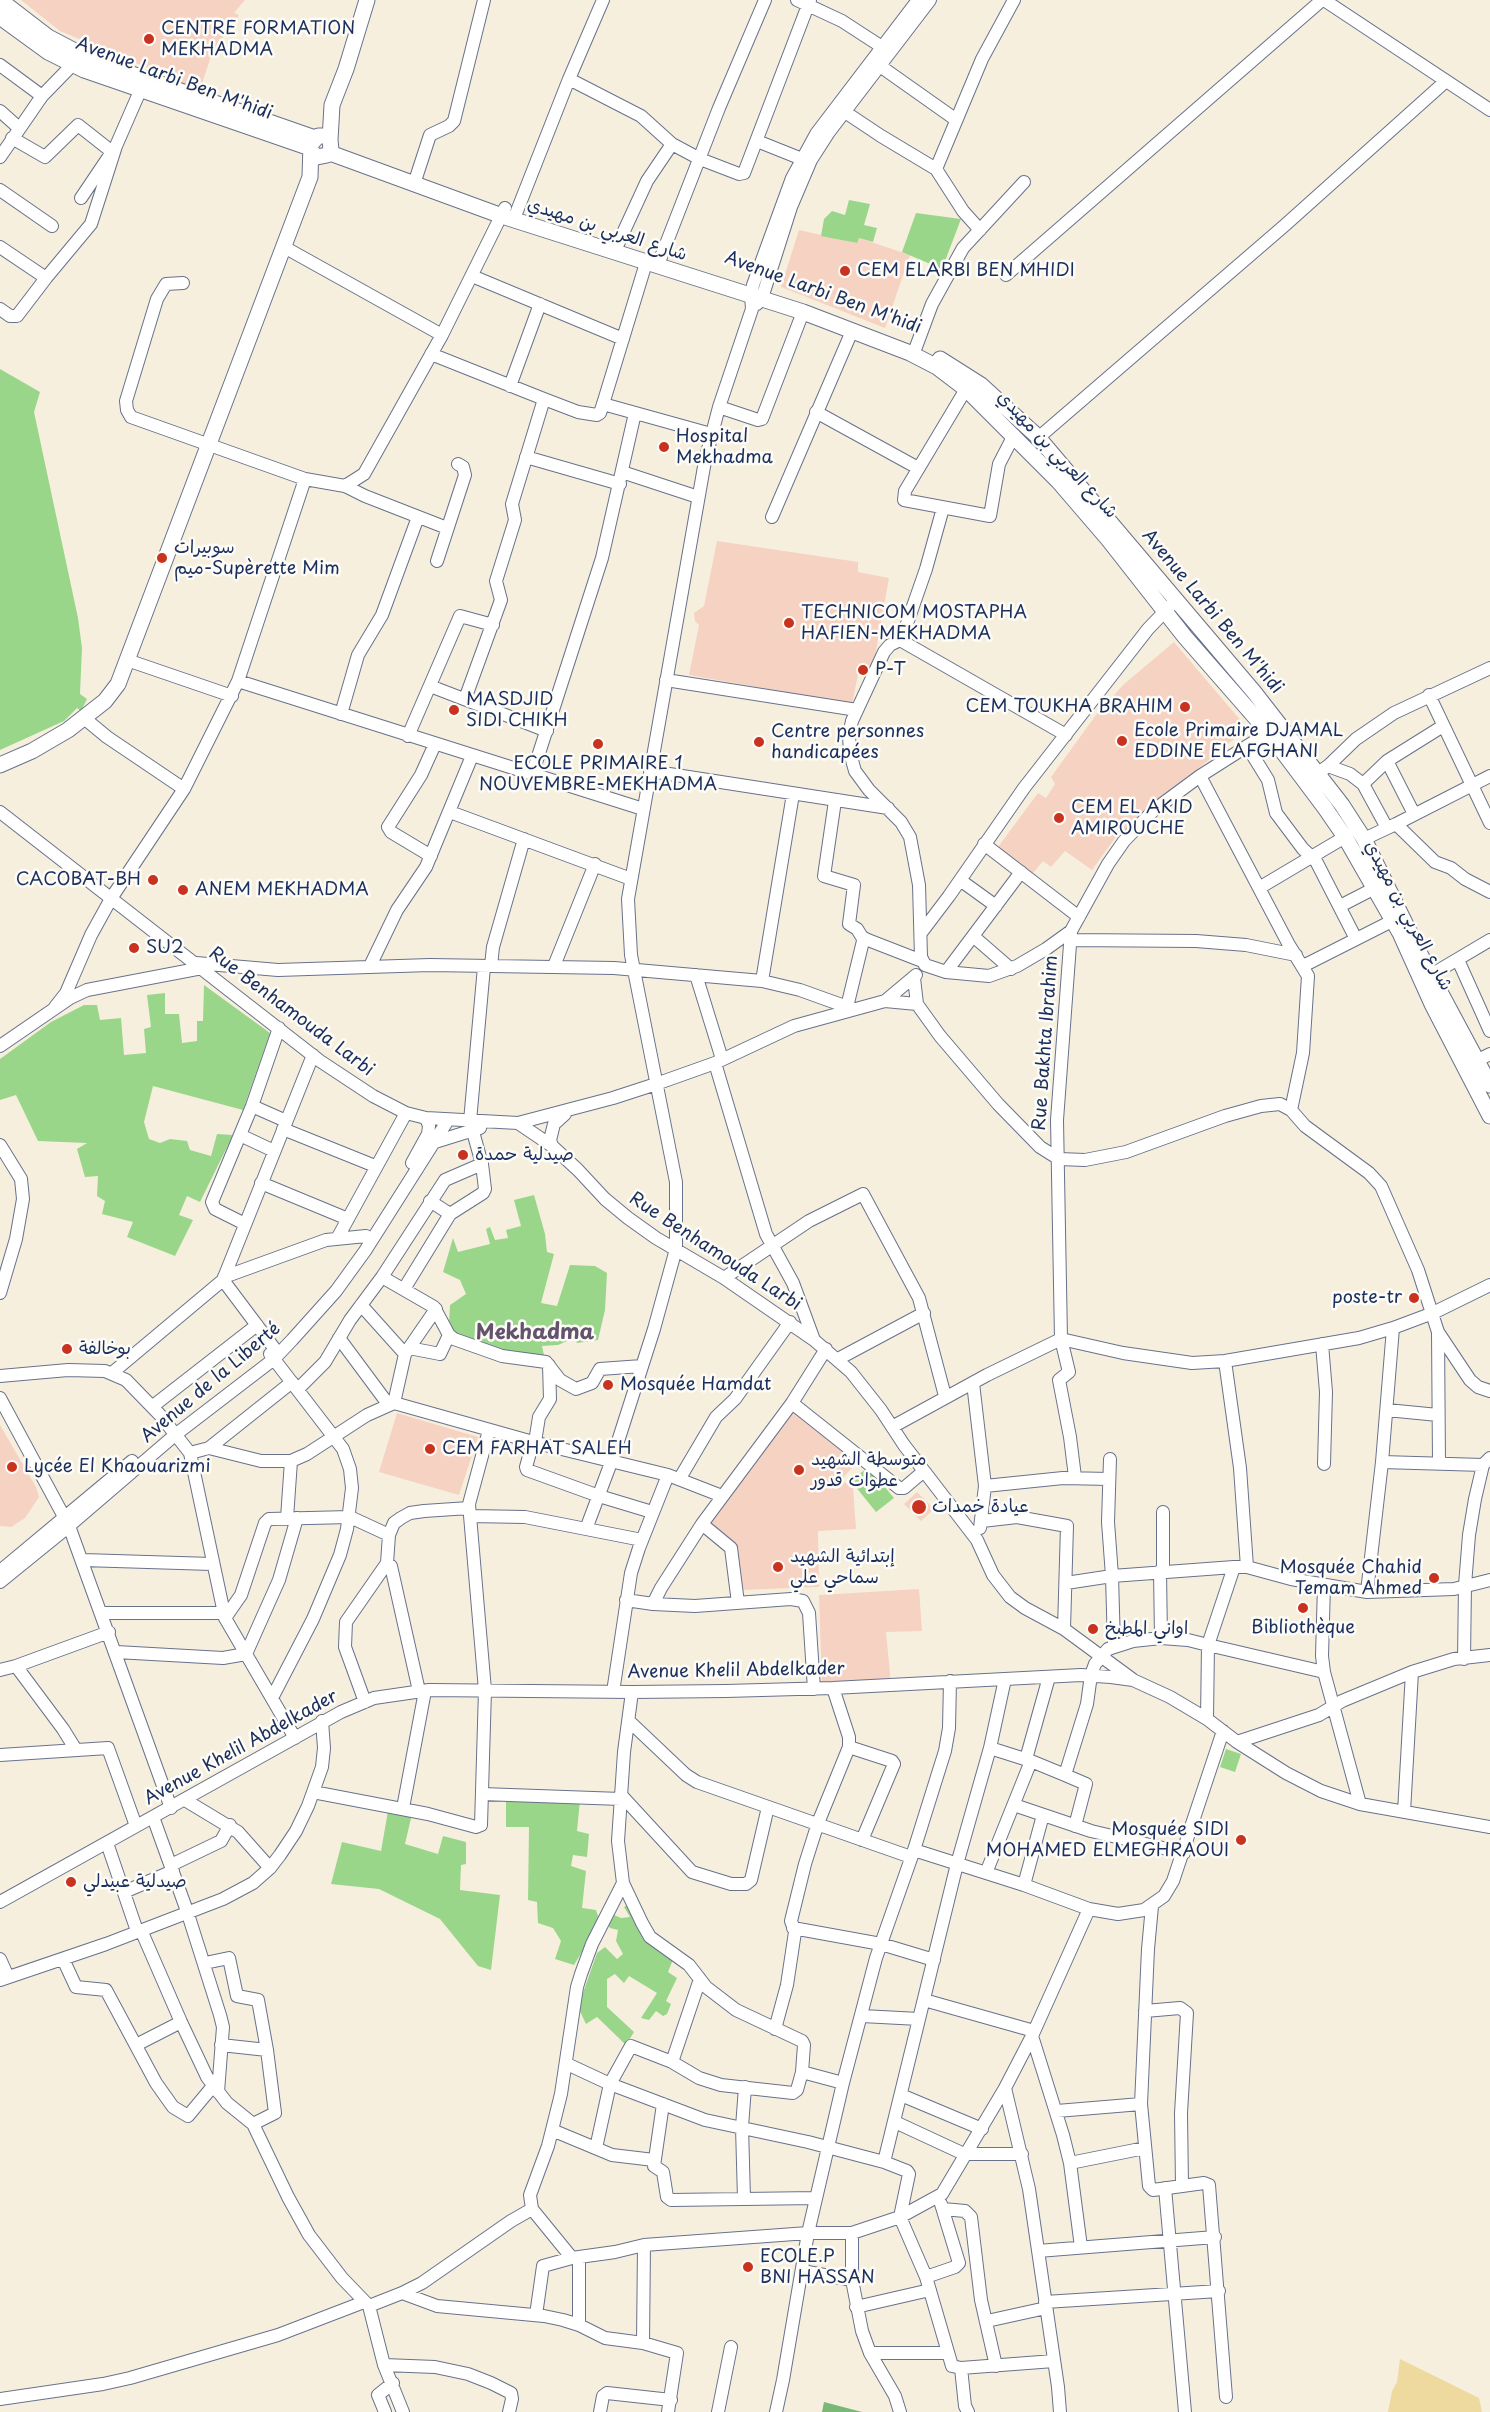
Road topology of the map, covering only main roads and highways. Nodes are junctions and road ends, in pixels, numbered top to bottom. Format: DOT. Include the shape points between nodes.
graph roads {
  1 [pos="0,0"];
  2 [pos="367,0"];
  3 [pos="0,17"];
  4 [pos="77,60"];
  5 [pos="322,146"];
  6 [pos="551,227"];
  7 [pos="757,296"];
  8 [pos="1171,605"];
  9 [pos="0,765"];
  10 [pos="1316,774"];
  11 [pos="1363,850"];
  12 [pos="1478,1060"];
  13 [pos="1490,1085"];
  14 [pos="1490,1116"];
  1 -- 4 [label="main road, Avenue Larbi Ben M'hidi"];
  2 -- 5 [label="main road"];
  3 -- 4 [label="main road, Avenue Larbi Ben M'hidi" via="42,48"];
  4 -- 5 [label="main road, Avenue Larbi Ben M'hidi" via="140,91"];
  4 -- 5 [label="main road, Avenue Larbi Ben M'hidi" via="297,130"];
  5 -- 6 [label="main road, شارع العربي بن مهيدي"];
  5 -- 9 [label="main road" via="114,691 54,740"];
  6 -- 7 [label="main road, شارع العربي بن مهيدي" via="646,263"];
  6 -- 7 [label="main road, Avenue Larbi Ben M'hidi" via="661,257"];
  7 -- 8 [label="main road, شارع العربي بن مهيدي" via="925,360 966,389 1059,482"];
  7 -- 8 [label="main road, Avenue Larbi Ben M'hidi" via="916,347 981,385 1038,438"];
  8 -- 10 [label="main road, شارع العربي بن مهيدي"];
  10 -- 11 [label="main road" via="1342,805"];
  10 -- 11 [label="main road, شارع العربي بن مهيدي" via="1345,837"];
  11 -- 12 [label="main road"];
  11 -- 12 [label="main road, شارع العربي بن مهيدي" via="1373,889"];
  12 -- 13 [label="main road"];
  12 -- 14 [label="main road, شارع العربي بن مهيدي"];
}
